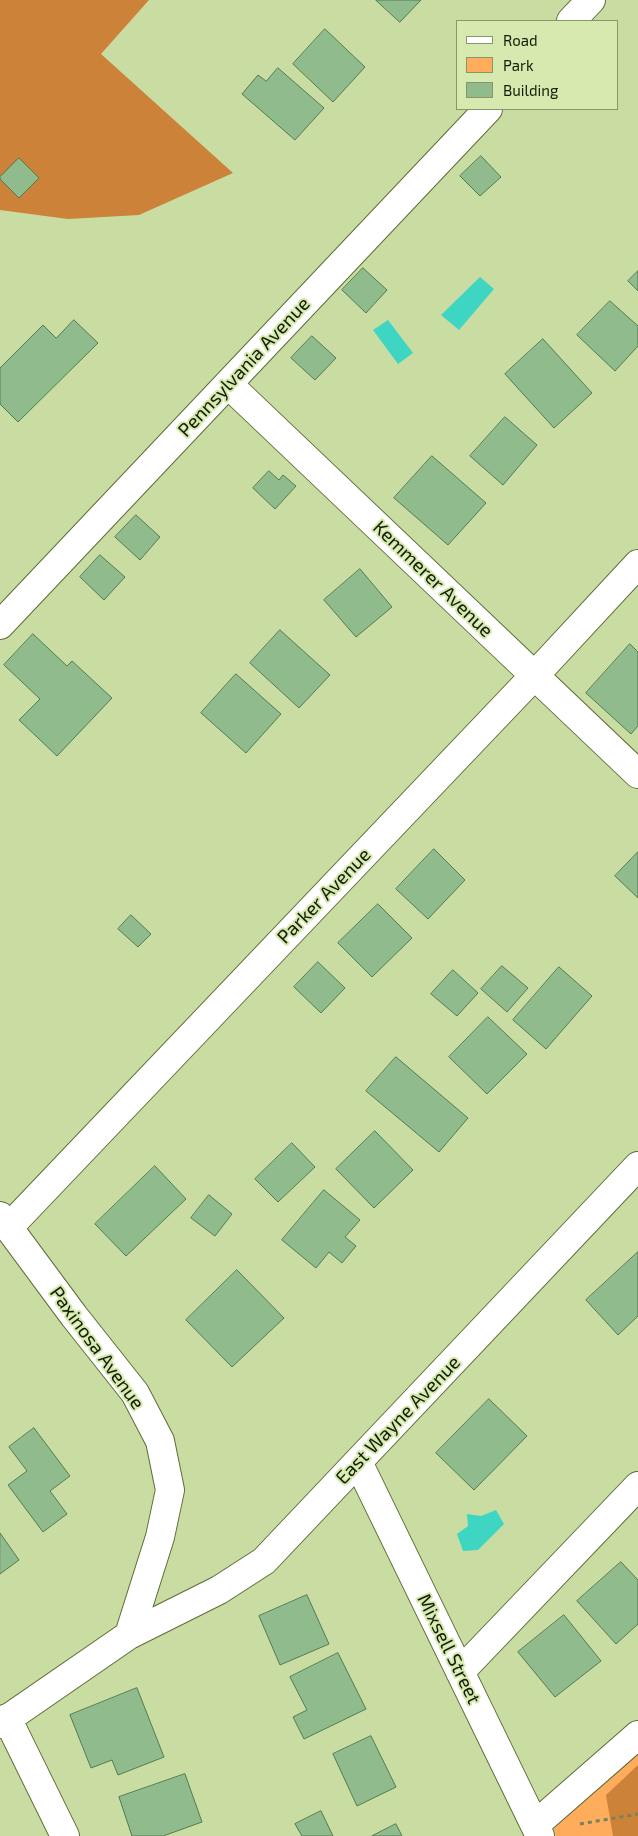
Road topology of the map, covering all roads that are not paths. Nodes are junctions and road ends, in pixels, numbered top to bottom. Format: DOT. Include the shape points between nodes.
graph roads {
  1 [pos="591,0"];
  2 [pos="572,20"];
  3 [pos="487,110"];
  4 [pos="228,384"];
  5 [pos="638,564"];
  6 [pos="0,626"];
  7 [pos="535,675"];
  8 [pos="638,774"];
  9 [pos="638,1166"];
  10 [pos="4,1221"];
  11 [pos="358,1462"];
  12 [pos="638,1486"];
  13 [pos="129,1635"];
  14 [pos="460,1672"];
  15 [pos="4,1721"];
  16 [pos="638,1735"];
  17 [pos="537,1831"];
  18 [pos="65,1836"];
  1 -- 2 [label="street"];
  3 -- 4 [label="street, Pennsylvania Avenue"];
  4 -- 6 [label="street, Pennsylvania Avenue"];
  4 -- 7 [label="street, Kemmerer Avenue"];
  5 -- 7 [label="street, Parker Avenue"];
  7 -- 8 [label="street, Kemmerer Avenue"];
  7 -- 10 [label="street, Parker Avenue"];
  9 -- 11 [label="street, East Wayne Avenue"];
  10 -- 13 [label="street, Paxinosa Avenue" via="135,1393 160,1441 170,1490 160,1537"];
  11 -- 13 [label="street, East Wayne Avenue" via="264,1561 219,1590"];
  11 -- 14 [label="street, Mixsell Street"];
  12 -- 14 [label="street"];
  13 -- 15 [label="street, East Wayne Avenue"];
  14 -- 17 [label="street, Mixsell Street"];
  15 -- 18 [label="street"];
  16 -- 17 [label="street"];
}
